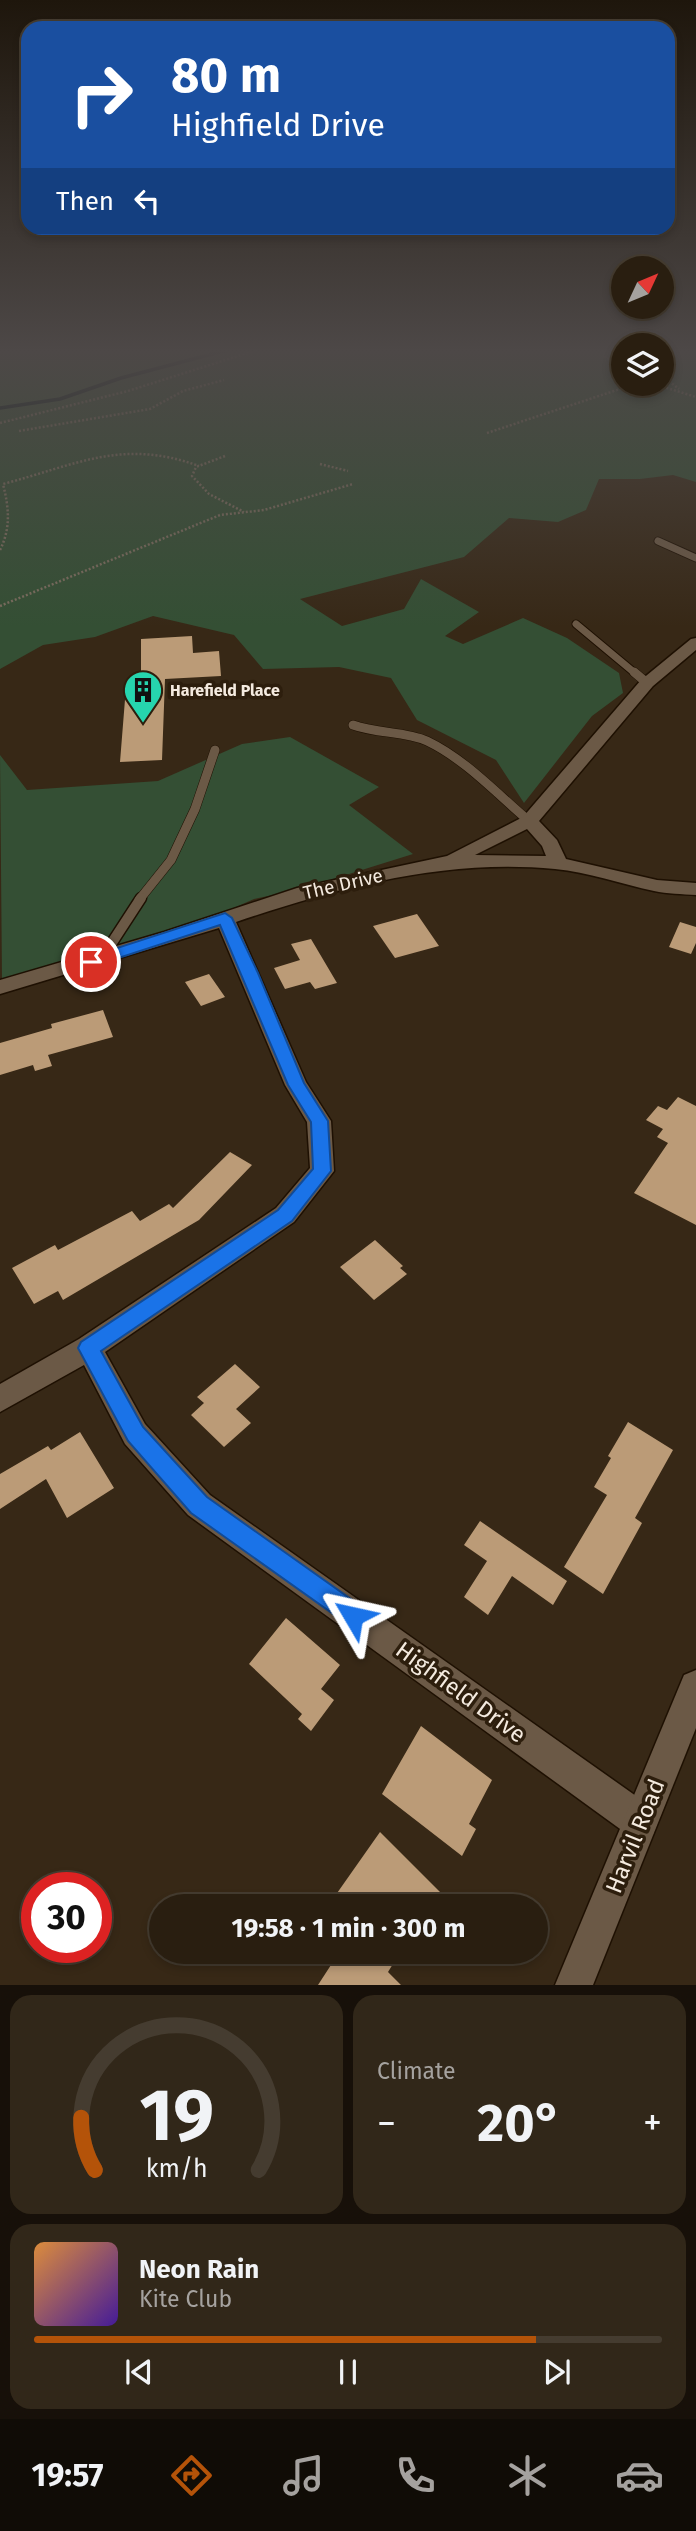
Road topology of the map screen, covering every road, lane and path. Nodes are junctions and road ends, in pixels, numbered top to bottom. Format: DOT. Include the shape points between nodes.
graph roads {
  1 [pos="225,456"];
  2 [pos="320,464"];
  3 [pos="199,466"];
  4 [pos="348,471"];
  5 [pos="2,484"];
  6 [pos="352,484"];
  7 [pos="245,512"];
  8 [pos="658,541"];
  9 [pos="0,550"];
  10 [pos="696,558"];
  11 [pos="0,607"];
  12 [pos="576,624"];
  13 [pos="696,642"];
  14 [pos="647,683"];
  15 [pos="353,724"];
  16 [pos="215,750"];
  17 [pos="529,821"];
  18 [pos="447,862"];
  19 [pos="558,863"];
  20 [pos="696,888"];
  21 [pos="225,918"];
  22 [pos="102,958"];
  23 [pos="0,987"];
  24 [pos="89,1348"];
  25 [pos="0,1399"];
  26 [pos="696,1687"];
  27 [pos="640,1821"];
  28 [pos="574,1985"];
  1 -- 3 [label="path"];
  2 -- 4 [label="path"];
  3 -- 5 [label="path" via="149,452 125,453 70,463"];
  3 -- 7 [label="path" via="192,476 209,494"];
  5 -- 9 [label="path" via="10,516"];
  6 -- 7 [label="path" via="301,501"];
  7 -- 11 [label="path" via="220,515"];
  8 -- 10 [label="lane"];
  12 -- 14 [label="lane"];
  13 -- 14 [label="street"];
  14 -- 17 [label="street"];
  15 -- 17 [label="lane" via="427,741"];
  16 -- 22 [label="lane" via="171,860"];
  17 -- 18 [label="street"];
  17 -- 19 [label="street" via="550,844"];
  18 -- 19 [label="street, The Drive"];
  18 -- 21 [label="street, The Drive" via="304,892"];
  19 -- 20 [label="street, The Drive" via="657,886"];
  21 -- 22 [label="street, The Drive"];
  21 -- 24 [label="street" via="296,1085 319,1121 322,1171 285,1215"];
  22 -- 23 [label="street, The Drive"];
  24 -- 25 [label="street"];
  24 -- 27 [label="street, Highfield Drive" via="135,1434 199,1505"];
  26 -- 27 [label="street, Harvil Road"];
  27 -- 28 [label="street, Harvil Road"];
}
